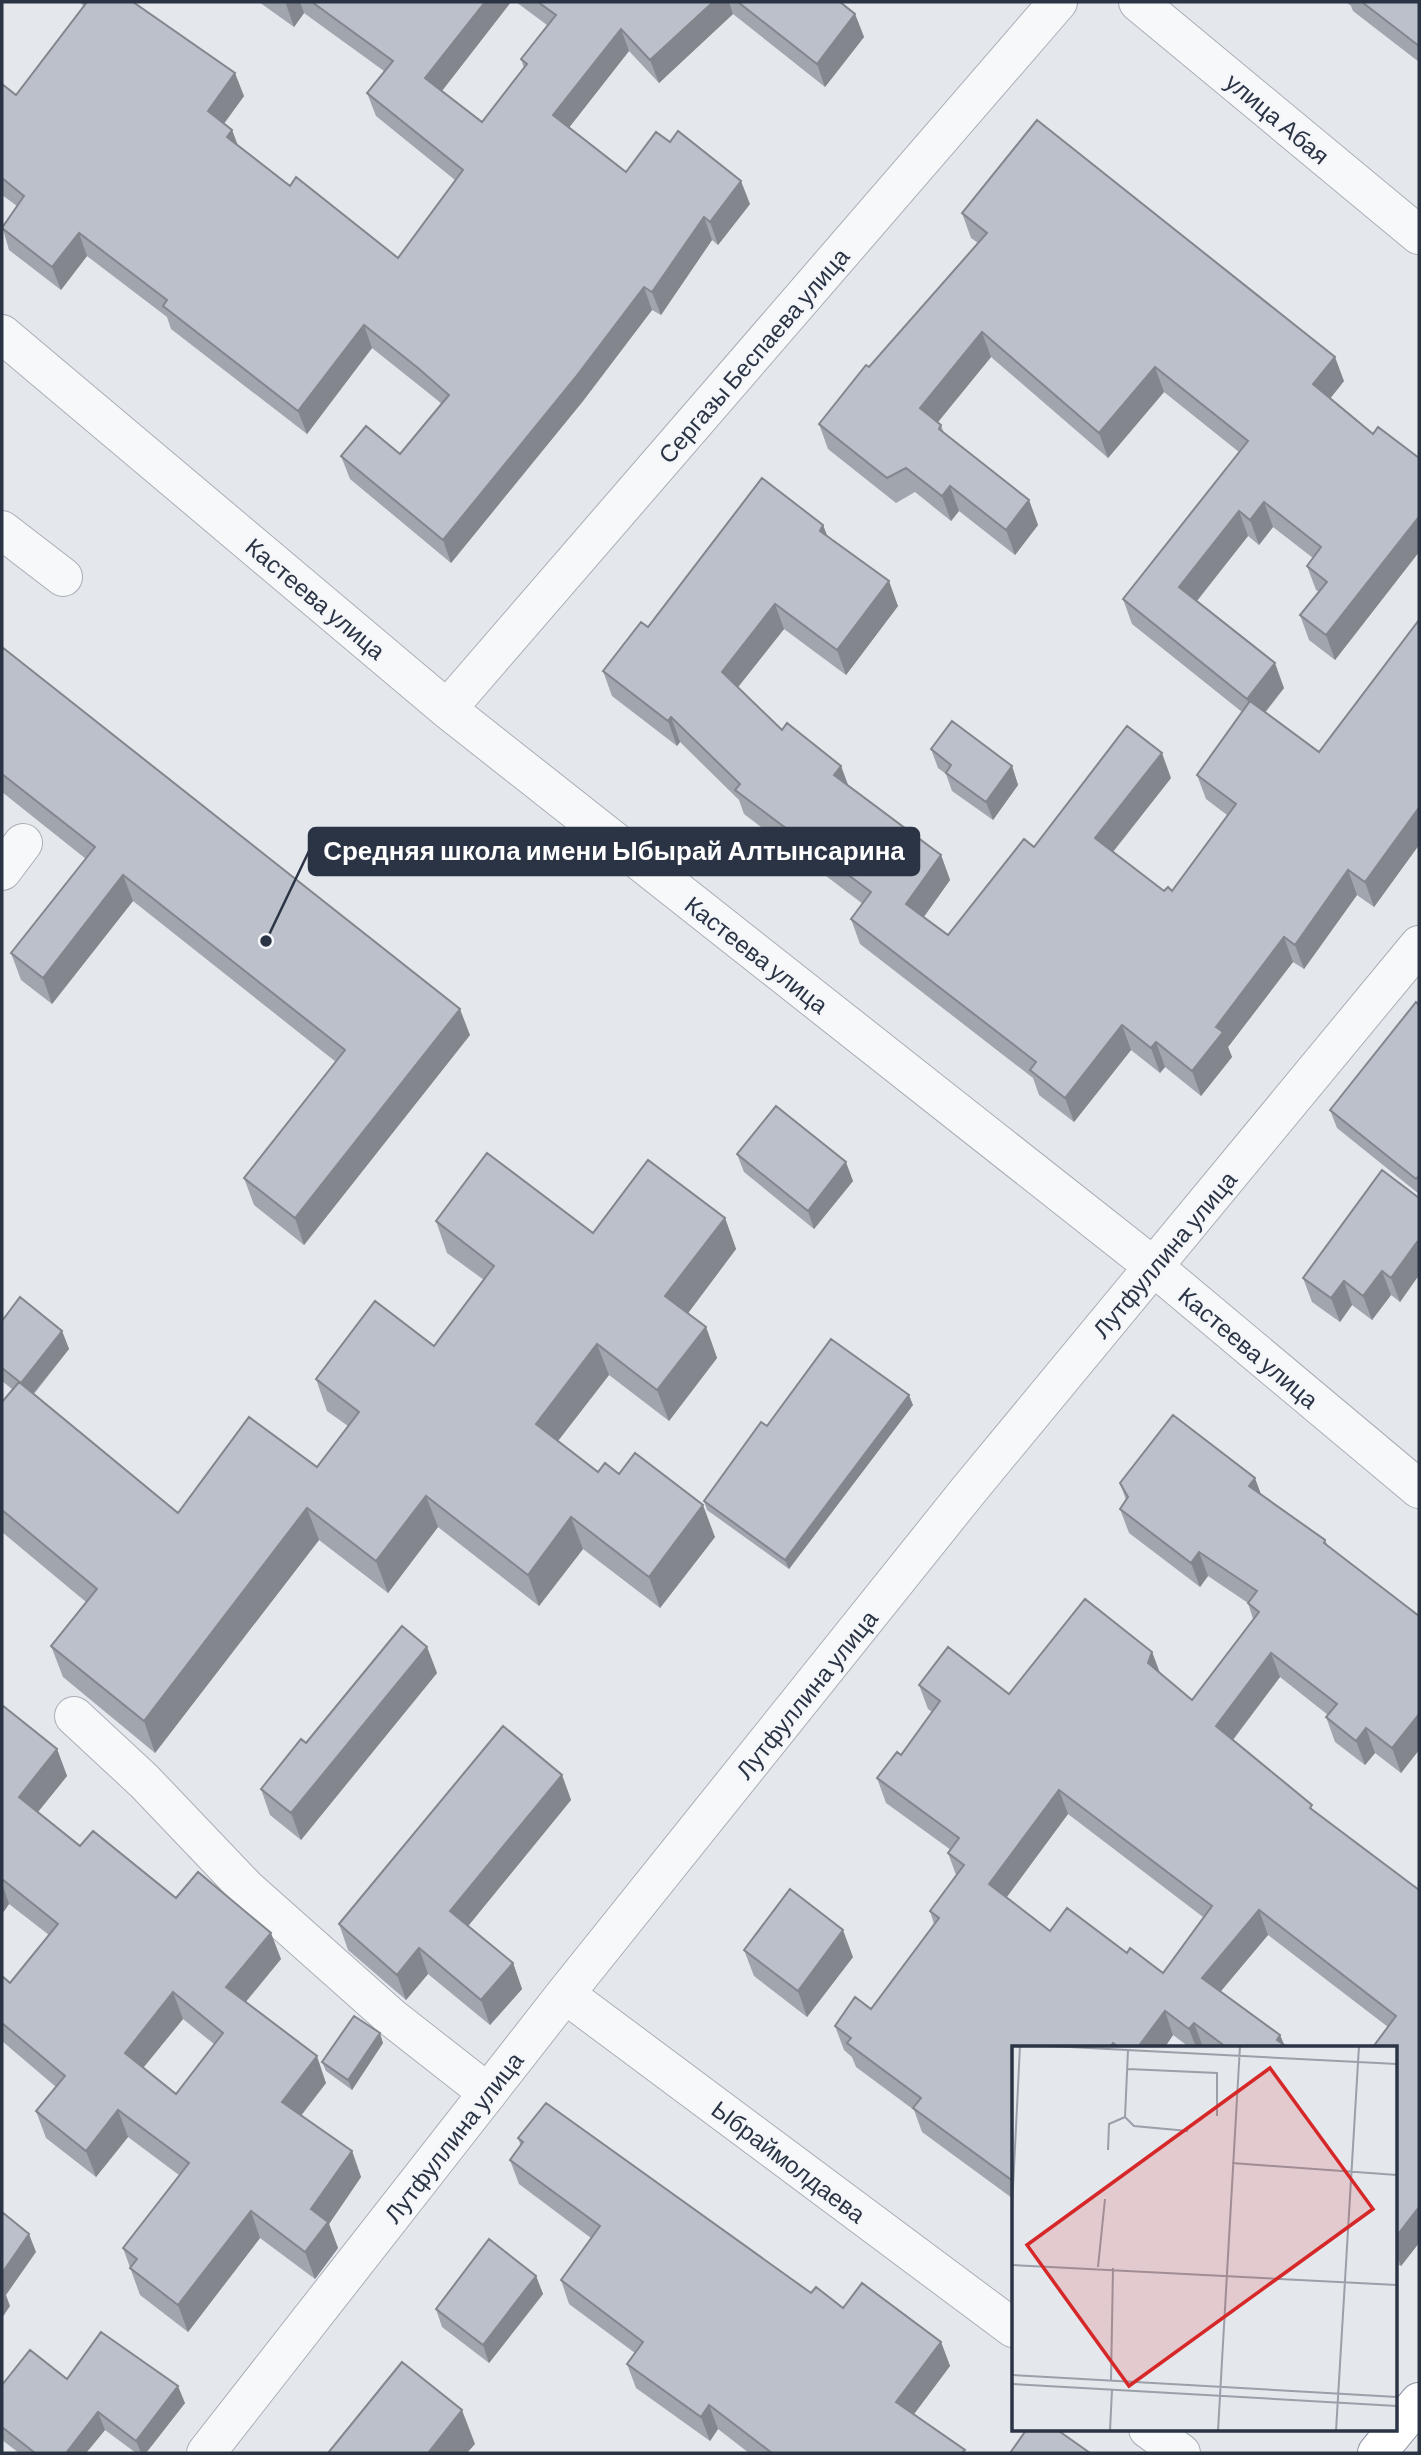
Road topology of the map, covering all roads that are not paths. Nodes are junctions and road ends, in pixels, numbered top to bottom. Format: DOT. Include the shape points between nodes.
graph roads {
  1 [pos="1058,2"];
  2 [pos="1138,2"];
  3 [pos="1419,235"];
  4 [pos="2,334"];
  5 [pos="2,530"];
  6 [pos="63,577"];
  7 [pos="447,709"];
  8 [pos="1419,945"];
  9 [pos="1154,1267"];
  10 [pos="1419,1489"];
  11 [pos="74,1716"];
  12 [pos="565,1994"];
  13 [pos="488,2093"];
  14 [pos="1012,2327"];
  15 [pos="1419,2402"];
  16 [pos="1149,2430"];
  17 [pos="1396,2430"];
  18 [pos="1396,2430"];
  19 [pos="206,2453"];
  20 [pos="1181,2453"];
  21 [pos="1377,2453"];
  1 -- 7 [label="street, Сергазы Беспаева улица"];
  2 -- 3 [label="street, улица Абая"];
  4 -- 7 [label="street, Кастеева улица"];
  5 -- 6 [label="street"];
  7 -- 9 [label="street, Кастеева улица"];
  8 -- 9 [label="street, Лутфуллина улица"];
  9 -- 10 [label="street, Кастеева улица"];
  9 -- 12 [label="street, Лутфуллина улица" via="968,1491"];
  11 -- 13 [label="street" via="144,1781 247,1889 391,2017"];
  12 -- 13 [label="street, Лутфуллина улица"];
  12 -- 14 [label="street, Ыбраймолдаева"];
  13 -- 19 [label="street, Лутфуллина улица"];
  15 -- 17 [label="highway"];
  16 -- 20 [label="street"];
  18 -- 21 [label="highway"];
}
